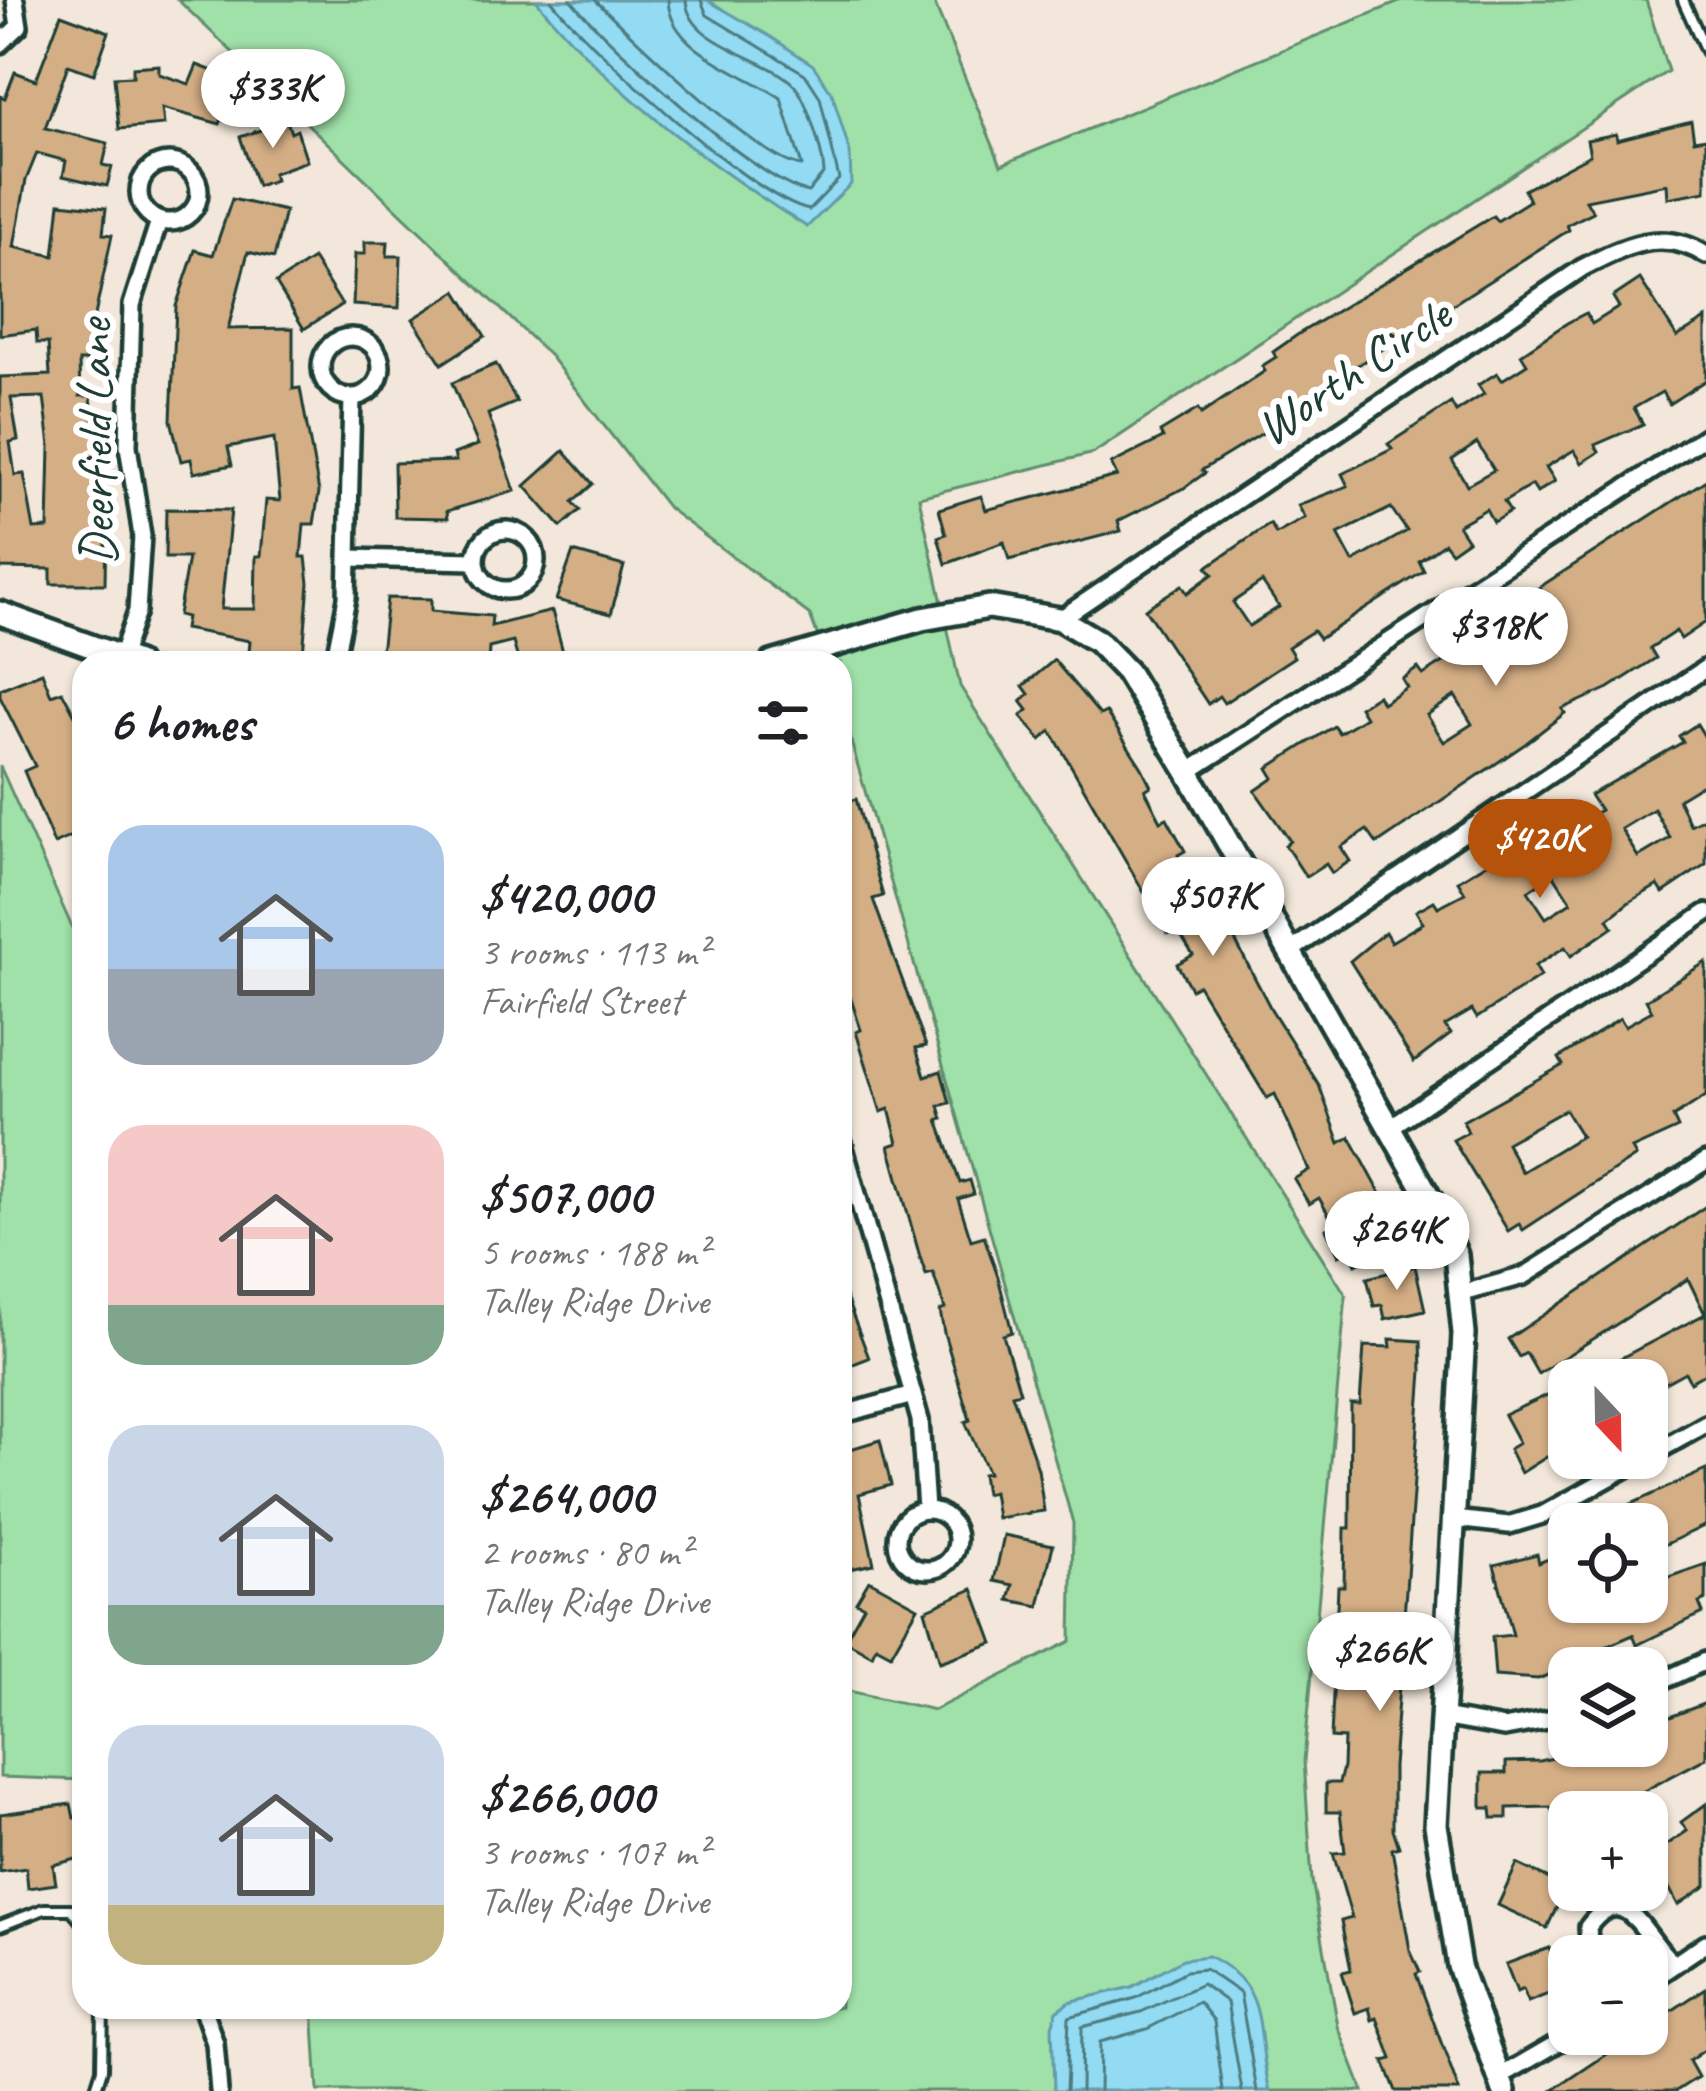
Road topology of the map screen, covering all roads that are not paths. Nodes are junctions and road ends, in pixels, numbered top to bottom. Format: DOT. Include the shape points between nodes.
graph roads {
  1 [pos="15,0"];
  2 [pos="1683,0"];
  3 [pos="0,44"];
  4 [pos="1706,51"];
  5 [pos="159,221"];
  6 [pos="1706,255"];
  7 [pos="352,398"];
  8 [pos="1706,436"];
  9 [pos="350,558"];
  10 [pos="475,560"];
  11 [pos="0,613"];
  12 [pos="1060,619"];
  13 [pos="99,651"];
  14 [pos="127,651"];
  15 [pos="336,651"];
  16 [pos="813,651"];
  17 [pos="1706,668"];
  18 [pos="1187,772"];
  19 [pos="1706,913"];
  20 [pos="1289,952"];
  21 [pos="1389,1128"];
  22 [pos="1706,1161"];
  23 [pos="852,1176"];
  24 [pos="858,1198"];
  25 [pos="852,1200"];
  26 [pos="1463,1293"];
  27 [pos="913,1395"];
  28 [pos="852,1412"];
  29 [pos="1706,1424"];
  30 [pos="1668,1445"];
  31 [pos="1607,1479"];
  32 [pos="926,1509"];
  33 [pos="1454,1519"];
  34 [pos="1706,1660"];
  35 [pos="1668,1678"];
  36 [pos="1442,1717"];
  37 [pos="1548,1720"];
  38 [pos="72,1911"];
  39 [pos="0,1926"];
  40 [pos="1589,1935"];
  41 [pos="1651,1935"];
  42 [pos="1706,1942"];
  43 [pos="1668,1956"];
  44 [pos="1675,1964"];
  45 [pos="1668,1969"];
  46 [pos="103,2019"];
  47 [pos="206,2019"];
  48 [pos="1548,2052"];
  49 [pos="1502,2084"];
  50 [pos="95,2091"];
  51 [pos="219,2091"];
  1 -- 3 [label="street" via="19,26"];
  2 -- 4 [label="lane"];
  5 -- 5 [label="street" via="143,209 141,179 155,165 175,162 197,181 198,200 188,217"];
  5 -- 14 [label="street, Deerfield Lane" via="132,305 128,446 142,536"];
  6 -- 12 [label="street, Worth Circle" via="1659,238 1582,268"];
  7 -- 7 [label="street" via="333,392 320,366 334,341 354,337 379,353 381,373 371,390"];
  7 -- 9 [label="street"];
  8 -- 18 [label="street"];
  9 -- 10 [label="street"];
  9 -- 15 [label="street"];
  10 -- 10 [label="street" via="482,541 500,530 521,532 537,559 531,577 507,590 482,578"];
  11 -- 13 [label="street"];
  12 -- 16 [label="street" via="988,607"];
  12 -- 18 [label="street" via="1127,672"];
  17 -- 20 [label="street"];
  18 -- 20 [label="street"];
  19 -- 21 [label="street"];
  20 -- 21 [label="street"];
  21 -- 26 [label="street" via="1439,1215"];
  22 -- 26 [label="street" via="1524,1276"];
  23 -- 24 [label="street"];
  24 -- 25 [label="street"];
  24 -- 27 [label="street"];
  26 -- 33 [label="street"];
  27 -- 28 [label="street"];
  27 -- 32 [label="street"];
  29 -- 30 [label="street"];
  31 -- 33 [label="street" via="1508,1525"];
  32 -- 32 [label="street" via="951,1520 958,1538 946,1564 928,1570 901,1556 896,1536 906,1517"];
  33 -- 36 [label="street"];
  34 -- 35 [label="street"];
  36 -- 37 [label="street" via="1504,1728"];
  36 -- 49 [label="street" via="1436,1825 1443,1888 1460,1966"];
  38 -- 39 [label="lane" via="44,1909"];
  40 -- 41 [label="street" via="1608,1909 1634,1915"];
  42 -- 44 [label="street"];
  43 -- 44 [label="street"];
  44 -- 45 [label="street"];
  46 -- 50 [label="lane"];
  47 -- 51 [label="street"];
  48 -- 49 [label="street"];
}
